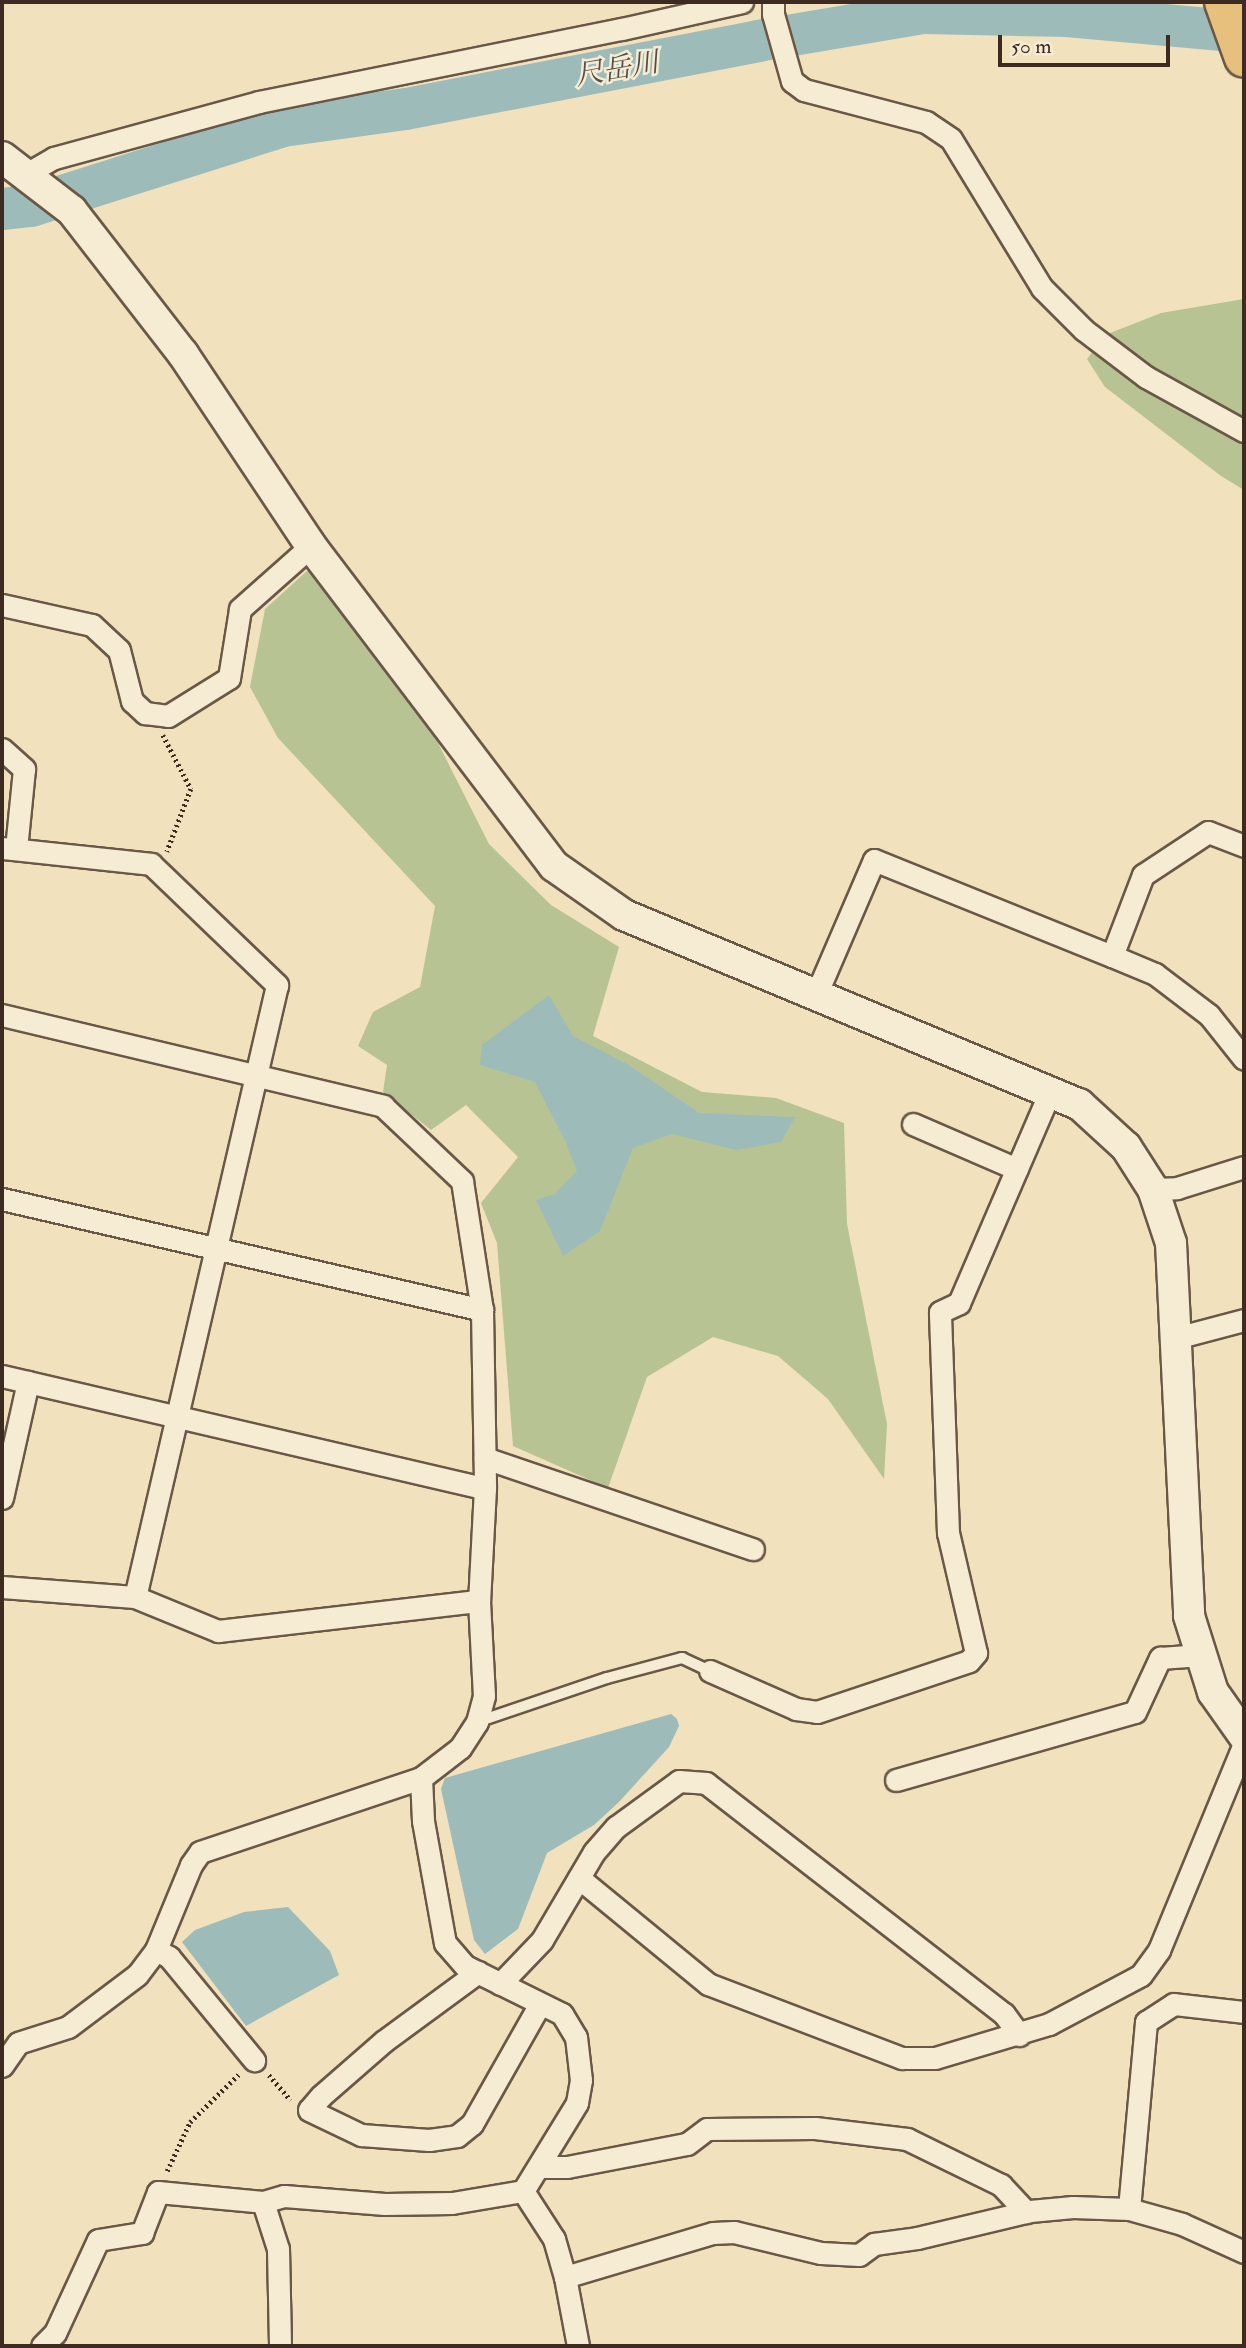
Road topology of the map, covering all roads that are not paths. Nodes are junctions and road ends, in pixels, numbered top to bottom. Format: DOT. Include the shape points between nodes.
graph roads {
  1 [pos="742,2"];
  2 [pos="774,2"];
  3 [pos="1224,2"];
  4 [pos="1244,58"];
  5 [pos="14,168"];
  6 [pos="1244,431"];
  7 [pos="311,546"];
  8 [pos="2,605"];
  9 [pos="2,749"];
  10 [pos="1244,846"];
  11 [pos="9,848"];
  12 [pos="1112,956"];
  13 [pos="815,997"];
  14 [pos="2,1016"];
  15 [pos="1244,1059"];
  16 [pos="256,1076"];
  17 [pos="1050,1093"];
  18 [pos="913,1124"];
  19 [pos="1244,1167"];
  20 [pos="1017,1169"];
  21 [pos="1153,1189"];
  22 [pos="2,1199"];
  23 [pos="216,1249"];
  24 [pos="482,1310"];
  25 [pos="1244,1320"];
  26 [pos="1176,1338"];
  27 [pos="2,1376"];
  28 [pos="27,1382"];
  29 [pos="179,1416"];
  30 [pos="485,1458"];
  31 [pos="485,1488"];
  32 [pos="2,1498"];
  33 [pos="752,1549"];
  34 [pos="2,1587"];
  35 [pos="135,1597"];
  36 [pos="479,1601"];
  37 [pos="1201,1655"];
  38 [pos="710,1671"];
  39 [pos="477,1722"];
  40 [pos="1244,1736"];
  41 [pos="1244,1744"];
  42 [pos="421,1778"];
  43 [pos="896,1780"];
  44 [pos="579,1878"];
  45 [pos="156,1950"];
  46 [pos="478,1972"];
  47 [pos="499,1984"];
  48 [pos="540,2004"];
  49 [pos="1244,2012"];
  50 [pos="1019,2035"];
  51 [pos="10,2043"];
  52 [pos="254,2060"];
  53 [pos="2,2066"];
  54 [pos="541,2167"];
  55 [pos="523,2191"];
  56 [pos="262,2202"];
  57 [pos="1129,2209"];
  58 [pos="1026,2212"];
  59 [pos="1244,2252"];
  60 [pos="565,2277"];
  61 [pos="42,2346"];
  62 [pos="280,2346"];
  63 [pos="578,2346"];
  1 -- 5 [label="street" via="259,102"];
  2 -- 6 [label="street" via="792,81 804,90 926,122 951,139 1042,288 1084,330 1146,377"];
  3 -- 4 [label="highway"];
  5 -- 7 [label="street" via="72,211 183,354"];
  7 -- 8 [label="street" via="240,609 229,678 168,716 145,713 132,701 119,650 92,625"];
  7 -- 13 [label="street" via="554,866 624,915"];
  9 -- 11 [label="street" via="24,769"];
  10 -- 12 [label="street" via="1208,832 1143,875"];
  11 -- 16 [label="street" via="151,864 277,985"];
  12 -- 13 [label="street" via="874,860"];
  12 -- 15 [label="street" via="1155,974 1209,1015"];
  13 -- 17 [label="street"];
  14 -- 16 [label="street"];
  16 -- 23 [label="street"];
  16 -- 24 [label="street" via="383,1106 462,1181"];
  17 -- 20 [label="street"];
  17 -- 21 [label="street" via="1079,1104 1126,1147"];
  18 -- 20 [label="street"];
  19 -- 21 [label="street" via="1177,1188"];
  20 -- 38 [label="street" via="959,1303 940,1312 948,1533 976,1653 969,1661 817,1712 796,1709"];
  21 -- 26 [label="street" via="1171,1243"];
  22 -- 23 [label="street"];
  23 -- 24 [label="street"];
  23 -- 29 [label="street"];
  24 -- 30 [label="street"];
  25 -- 26 [label="street"];
  26 -- 37 [label="street" via="1189,1616"];
  27 -- 28 [label="street"];
  28 -- 29 [label="street"];
  28 -- 32 [label="street"];
  29 -- 31 [label="street"];
  29 -- 35 [label="street"];
  30 -- 31 [label="street"];
  30 -- 33 [label="street"];
  31 -- 36 [label="street"];
  34 -- 35 [label="street"];
  35 -- 36 [label="street" via="218,1631"];
  36 -- 39 [label="street" via="484,1696"];
  37 -- 40 [label="street" via="1213,1692"];
  37 -- 43 [label="street" via="1160,1658 1135,1712"];
  38 -- 39 [label="lane" via="682,1658"];
  39 -- 42 [label="street" via="460,1748"];
  41 -- 50 [label="street" via="1159,1950 1141,1975"];
  42 -- 45 [label="street" via="200,1852"];
  42 -- 46 [label="street" via="423,1821 445,1942 465,1966"];
  44 -- 47 [label="street" via="542,1940"];
  44 -- 50 [label="street" via="708,1984 902,2058 935,2059"];
  44 -- 50 [label="street" via="616,1827 679,1781 706,1783 1004,2014"];
  45 -- 51 [label="street" via="136,1975 68,2027"];
  45 -- 52 [label="street" via="169,1957"];
  46 -- 47 [label="street"];
  46 -- 48 [label="street" via="384,2041 310,2110 361,2135 429,2140 457,2136 472,2123"];
  47 -- 48 [label="street"];
  48 -- 54 [label="street" via="562,2014 576,2037 581,2080 577,2104"];
  49 -- 57 [label="street" via="1174,2004 1146,2022"];
  51 -- 53 [label="street"];
  54 -- 55 [label="street"];
  54 -- 58 [label="street" via="568,2167 687,2144 707,2129 815,2128 907,2139 1001,2185"];
  55 -- 56 [label="street" via="452,2203 386,2204 284,2196"];
  55 -- 60 [label="street" via="554,2239"];
  56 -- 61 [label="street" via="158,2192 142,2233 98,2240 55,2333"];
  56 -- 62 [label="street" via="278,2249"];
  57 -- 58 [label="street" via="1073,2207"];
  57 -- 59 [label="street" via="1182,2224"];
  58 -- 60 [label="street" via="874,2244 859,2255 821,2253 734,2232 713,2233"];
  60 -- 63 [label="street"];
}
